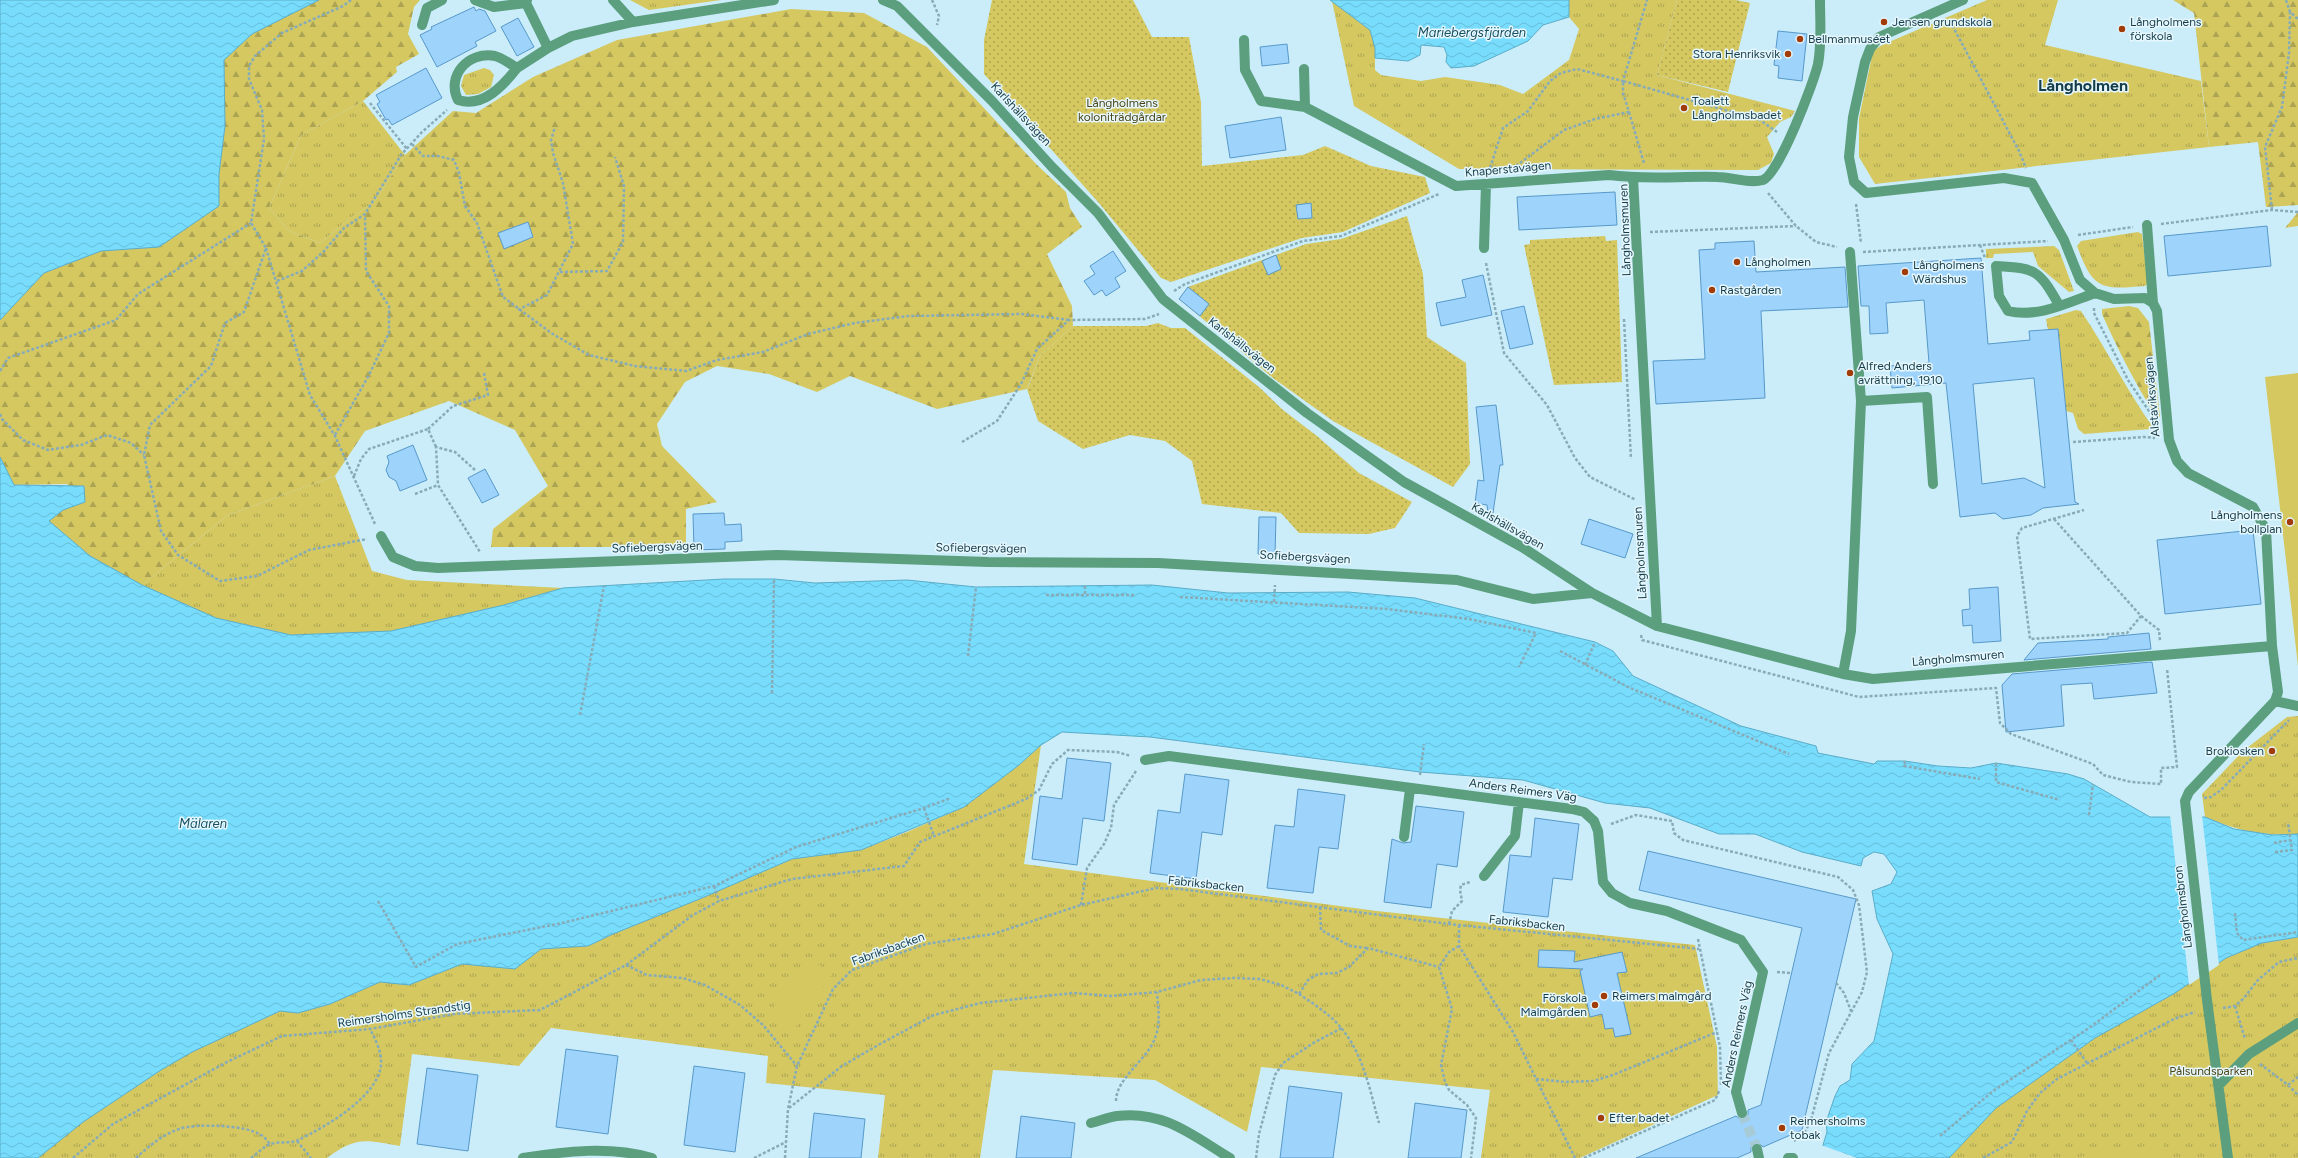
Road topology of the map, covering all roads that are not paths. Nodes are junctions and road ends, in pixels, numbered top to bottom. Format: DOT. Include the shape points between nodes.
graph roads {
  1 [pos="442,0"];
  2 [pos="475,0"];
  3 [pos="613,0"];
  4 [pos="774,0"];
  5 [pos="883,0"];
  6 [pos="1820,0"];
  7 [pos="1963,0"];
  8 [pos="526,1"];
  9 [pos="633,22"];
  10 [pos="422,25"];
  11 [pos="1244,40"];
  12 [pos="548,48"];
  13 [pos="517,68"];
  14 [pos="1304,69"];
  15 [pos="1305,107"];
  16 [pos="1634,178"];
  17 [pos="1486,184"];
  18 [pos="2147,225"];
  19 [pos="1484,248"];
  20 [pos="1850,252"];
  21 [pos="2095,293"];
  22 [pos="2153,303"];
  23 [pos="2059,305"];
  24 [pos="1860,401"];
  25 [pos="1934,484"];
  26 [pos="381,536"];
  27 [pos="1592,594"];
  28 [pos="1657,626"];
  29 [pos="2272,646"];
  30 [pos="1843,674"];
  31 [pos="2275,701"];
  32 [pos="2298,706"];
  33 [pos="1146,760"];
  34 [pos="1410,789"];
  35 [pos="1519,802"];
  36 [pos="1404,837"];
  37 [pos="1484,876"];
  38 [pos="2298,1023"];
  39 [pos="2219,1085"];
  40 [pos="1742,1113"];
  41 [pos="1091,1123"];
  42 [pos="523,1158"];
  43 [pos="652,1158"];
  44 [pos="1230,1158"];
  45 [pos="1788,1158"];
  46 [pos="1793,1158"];
  47 [pos="2228,1158"];
  1 -- 10 [label="street" via="427,8"];
  2 -- 8 [label="street" via="494,7"];
  3 -- 9 [label="street"];
  4 -- 9 [label="street"];
  5 -- 27 [label="street, Karlshällsvägen" via="897,6 934,42 1098,213 1162,299 1307,414 1404,482 1522,547"];
  6 -- 16 [label="street, Långholmsmuren" via="1818,63 1811,89 1776,167 1764,179 1753,181 1719,177"];
  7 -- 21 [label="street" via="1879,37 1870,49 1853,117 1849,157 1854,182 1866,192 2004,178 2032,183 2064,240 2080,280"];
  8 -- 12 [label="street"];
  9 -- 12 [label="street" via="572,36"];
  11 -- 15 [label="street, Knaperstavägen" via="1244,70 1261,101"];
  12 -- 13 [label="street"];
  13 -- 13 [label="street" via="494,93 473,102 458,100 454,91 455,76 459,69 475,58 495,56"];
  14 -- 15 [label="street"];
  15 -- 17 [label="street, Knaperstavägen" via="1456,186"];
  16 -- 17 [label="street, Knaperstavägen" via="1609,175"];
  16 -- 28 [label="street, Långholmsmuren"];
  17 -- 19 [label="street"];
  18 -- 22 [label="street, Alstaviksvägen"];
  20 -- 24 [label="street"];
  21 -- 22 [label="street" via="2114,299 2145,298"];
  21 -- 23 [label="street"];
  22 -- 29 [label="street, Alstaviksvägen" via="2158,311 2169,440 2177,461 2188,473 2253,507 2266,530"];
  23 -- 23 [label="street" via="2042,278 2032,270 1996,266 1999,296 2008,311 2022,315 2034,314"];
  24 -- 25 [label="street" via="1927,397"];
  24 -- 30 [label="street" via="1851,623"];
  26 -- 27 [label="street, Sofiebergsvägen" via="393,557 414,566 438,568 778,555 988,562 1158,563 1457,580 1533,599"];
  27 -- 28 [label="street, Karlshällsvägen"];
  28 -- 30 [label="street, Långholmsmuren"];
  29 -- 30 [label="street, Långholmsmuren" via="1873,679"];
  29 -- 31 [label="street, Alstaviksvägen" via="2278,692"];
  31 -- 32 [label="street"];
  31 -- 39 [label="street, Långholmsbron" via="2189,792 2185,801 2208,1011"];
  33 -- 34 [label="street, Anders Reimers Väg" via="1169,756"];
  34 -- 35 [label="street, Anders Reimers Väg"];
  34 -- 36 [label="street"];
  35 -- 37 [label="street" via="1514,836"];
  35 -- 40 [label="street, Anders Reimers Väg" via="1572,808 1584,812 1594,821 1598,831 1603,882 1612,893 1630,903 1667,911 1741,940 1763,972 1736,1092"];
  38 -- 39 [label="street" via="2250,1054"];
  39 -- 47 [label="street, Långholmsbron"];
  41 -- 44 [label="street" via="1117,1116 1142,1116 1172,1122"];
  42 -- 43 [label="street" via="546,1154 612,1151"];
  45 -- 46 [label="street"];
}
